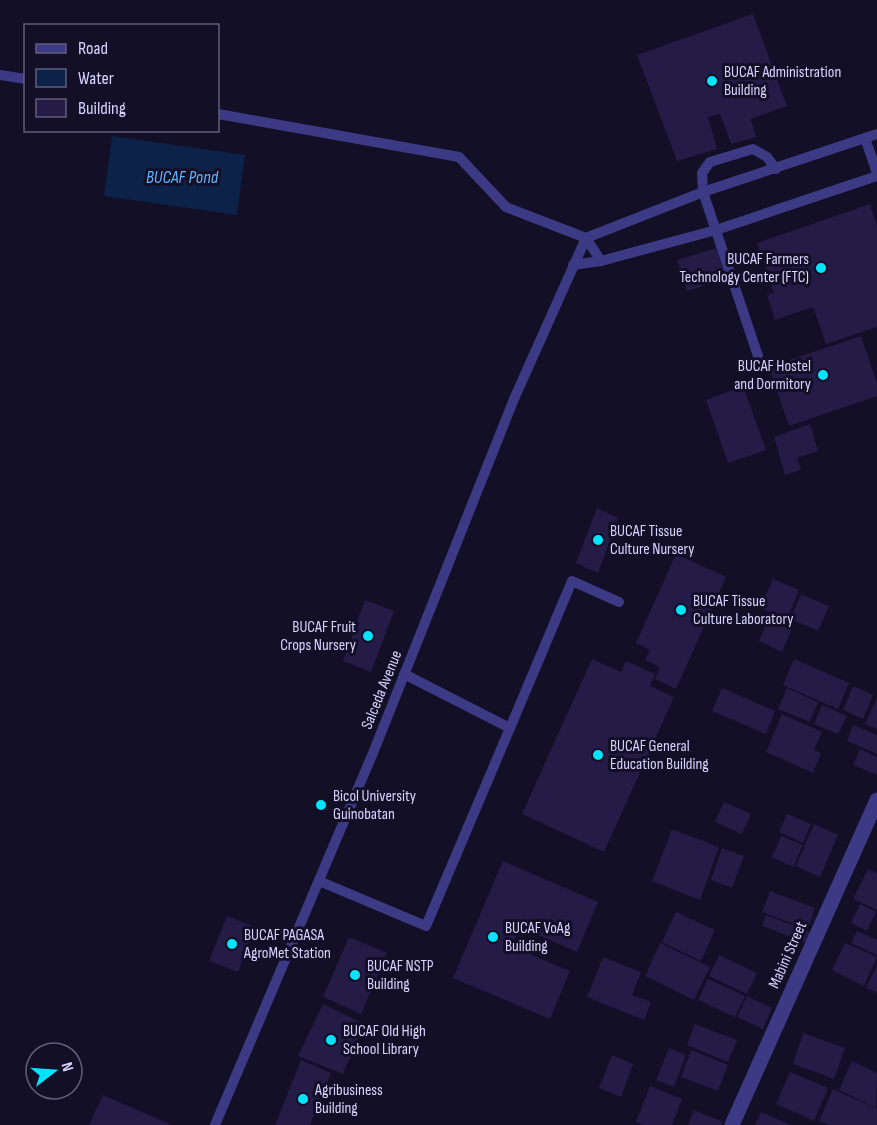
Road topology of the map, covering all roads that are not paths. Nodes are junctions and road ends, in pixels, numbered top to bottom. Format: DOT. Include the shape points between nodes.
graph roads {
  1 [pos="0,75"];
  2 [pos="24,80"];
  3 [pos="219,114"];
  4 [pos="877,134"];
  5 [pos="865,138"];
  6 [pos="776,169"];
  7 [pos="877,175"];
  8 [pos="703,192"];
  9 [pos="716,230"];
  10 [pos="585,238"];
  11 [pos="601,261"];
  12 [pos="573,265"];
  13 [pos="758,356"];
  14 [pos="619,602"];
  15 [pos="404,675"];
  16 [pos="510,728"];
  17 [pos="877,800"];
  18 [pos="873,817"];
  19 [pos="319,880"];
  20 [pos="214,1125"];
  21 [pos="732,1125"];
  1 -- 2 [label="lane"];
  3 -- 10 [label="lane" via="459,157 506,207"];
  4 -- 5 [label="lane"];
  5 -- 6 [label="lane"];
  5 -- 7 [label="lane"];
  6 -- 8 [label="lane"];
  6 -- 8 [label="lane" via="767,157 753,149 710,162 702,173"];
  7 -- 9 [label="lane"];
  8 -- 9 [label="lane"];
  8 -- 10 [label="lane"];
  9 -- 11 [label="lane"];
  9 -- 13 [label="lane"];
  10 -- 11 [label="lane"];
  10 -- 12 [label="lane, Salceda Avenue"];
  11 -- 12 [label="lane"];
  12 -- 15 [label="lane, Salceda Avenue" via="514,399"];
  14 -- 16 [label="lane" via="572,581"];
  15 -- 16 [label="lane"];
  15 -- 19 [label="lane, Salceda Avenue"];
  16 -- 19 [label="lane" via="426,926"];
  17 -- 18 [label="street, Mabini Street"];
  18 -- 21 [label="street, Mabini Street"];
  19 -- 20 [label="lane, Salceda Avenue"];
}
